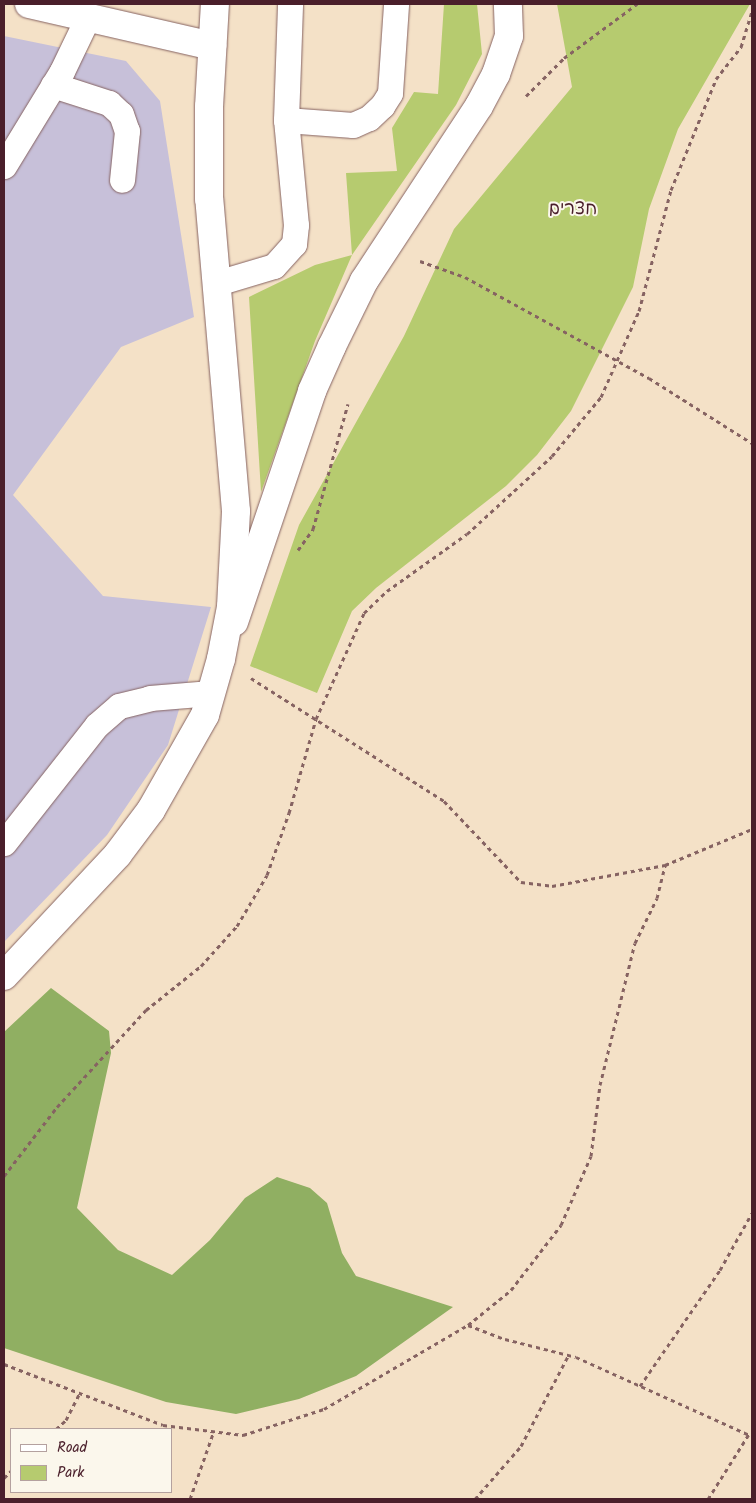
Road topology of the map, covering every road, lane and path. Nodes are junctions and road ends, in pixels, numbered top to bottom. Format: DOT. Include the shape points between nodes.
graph roads {
  1 [pos="29,4"];
  2 [pos="215,4"];
  3 [pos="290,4"];
  4 [pos="396,4"];
  5 [pos="508,4"];
  6 [pos="637,4"];
  7 [pos="752,11"];
  8 [pos="88,17"];
  9 [pos="212,46"];
  10 [pos="53,85"];
  11 [pos="524,99"];
  12 [pos="286,120"];
  13 [pos="4,166"];
  14 [pos="122,180"];
  15 [pos="386,248"];
  16 [pos="217,284"];
  17 [pos="617,360"];
  18 [pos="349,398"];
  19 [pos="752,443"];
  20 [pos="293,557"];
  21 [pos="221,659"];
  22 [pos="211,693"];
  23 [pos="316,719"];
  24 [pos="752,829"];
  25 [pos="4,844"];
  26 [pos="665,865"];
  27 [pos="4,976"];
  28 [pos="4,1176"];
  29 [pos="752,1213"];
  30 [pos="468,1325"];
  31 [pos="568,1356"];
  32 [pos="4,1364"];
  33 [pos="640,1386"];
  34 [pos="80,1393"];
  35 [pos="57,1428"];
  36 [pos="214,1431"];
  37 [pos="751,1435"];
  38 [pos="190,1499"];
  39 [pos="475,1499"];
  40 [pos="708,1499"];
  1 -- 8 [label="street"];
  2 -- 9 [label="street"];
  3 -- 12 [label="lane"];
  4 -- 12 [label="lane" via="390,93 382,106 369,118 353,125"];
  5 -- 15 [label="street" via="508,36 496,74"];
  6 -- 11 [label="path" via="564,58"];
  7 -- 17 [label="path" via="741,47 716,79 671,190 640,311"];
  8 -- 9 [label="street"];
  8 -- 10 [label="lane"];
  9 -- 16 [label="street" via="209,199"];
  10 -- 13 [label="lane"];
  10 -- 14 [label="lane" via="109,103 121,114 127,131"];
  12 -- 16 [label="lane" via="296,226 294,244 274,266"];
  15 -- 17 [label="path" via="465,277"];
  15 -- 21 [label="street" via="364,282 312,391"];
  16 -- 21 [label="street" via="236,511 231,607"];
  17 -- 19 [label="path"];
  17 -- 23 [label="path" via="601,397 552,456 467,534 386,591 364,613"];
  18 -- 20 [label="path" via="313,529"];
  21 -- 22 [label="street"];
  21 -- 23 [label="path"];
  22 -- 25 [label="lane" via="150,698 119,706 97,725"];
  22 -- 27 [label="street" via="201,723 151,810 111,861"];
  23 -- 26 [label="path" via="444,801 521,882 552,886"];
  23 -- 28 [label="path" via="289,814 267,876 237,926 201,966 146,1010 57,1107"];
  24 -- 26 [label="path"];
  26 -- 30 [label="path" via="657,898 635,943 600,1085 591,1156 561,1225 511,1290"];
  29 -- 33 [label="path" via="720,1270"];
  30 -- 31 [label="path"];
  30 -- 36 [label="path" via="324,1409 243,1435"];
  31 -- 33 [label="path"];
  31 -- 39 [label="path" via="521,1446"];
  32 -- 34 [label="path"];
  33 -- 37 [label="path"];
  34 -- 35 [label="path" via="66,1420"];
  34 -- 36 [label="path" via="163,1425"];
  36 -- 38 [label="path"];
  37 -- 40 [label="path"];
}
